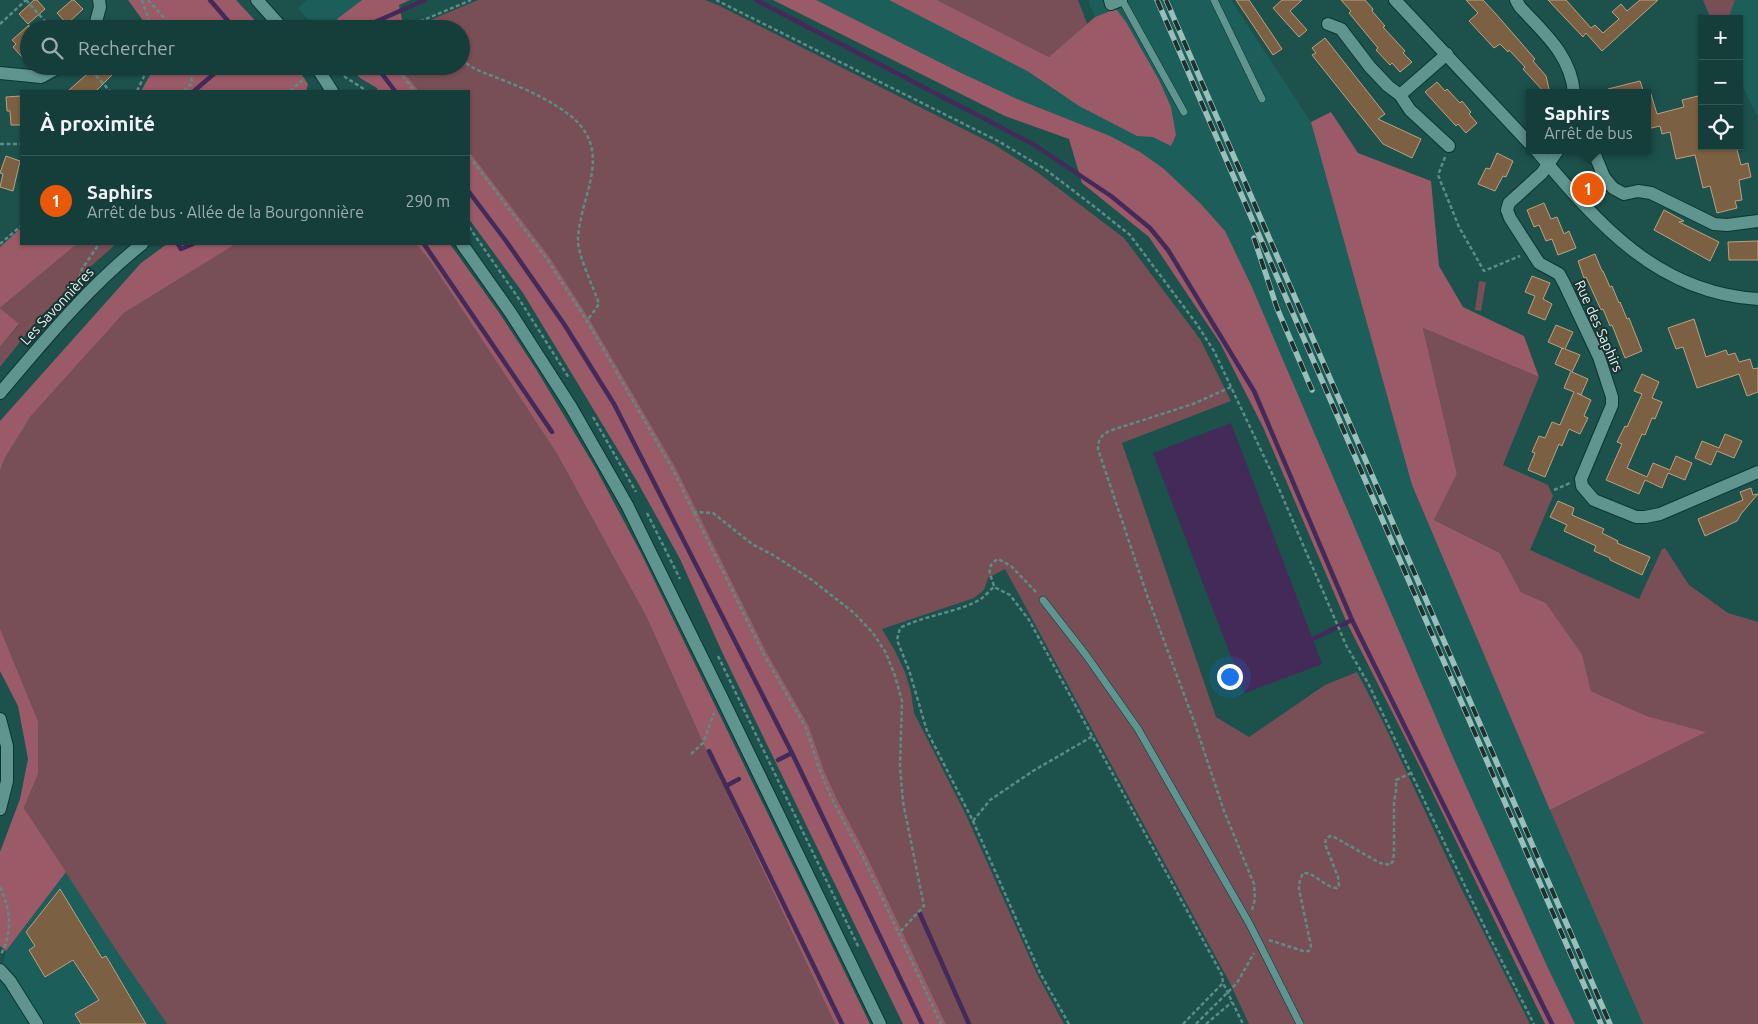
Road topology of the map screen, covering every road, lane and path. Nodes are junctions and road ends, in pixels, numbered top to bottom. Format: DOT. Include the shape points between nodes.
graph roads {
  1 [pos="26,0"];
  2 [pos="99,0"];
  3 [pos="142,0"];
  4 [pos="148,0"];
  5 [pos="257,0"];
  6 [pos="471,0"];
  7 [pos="716,0"];
  8 [pos="1110,0"];
  9 [pos="1121,0"];
  10 [pos="1214,0"];
  11 [pos="1396,0"];
  12 [pos="1516,0"];
  13 [pos="44,20"];
  14 [pos="96,20"];
  15 [pos="149,20"];
  16 [pos="166,20"];
  17 [pos="276,20"];
  18 [pos="423,20"];
  19 [pos="0,24"];
  20 [pos="1328,24"];
  21 [pos="1447,54"];
  22 [pos="470,67"];
  23 [pos="0,73"];
  24 [pos="20,75"];
  25 [pos="20,75"];
  26 [pos="45,75"];
  27 [pos="95,75"];
  28 [pos="145,75"];
  29 [pos="191,75"];
  30 [pos="322,75"];
  31 [pos="344,75"];
  32 [pos="402,75"];
  33 [pos="304,79"];
  34 [pos="1573,89"];
  35 [pos="109,90"];
  36 [pos="137,90"];
  37 [pos="185,90"];
  38 [pos="291,90"];
  39 [pos="331,90"];
  40 [pos="366,90"];
  41 [pos="414,90"];
  42 [pos="1400,95"];
  43 [pos="1262,100"];
  44 [pos="1184,112"];
  45 [pos="1526,140"];
  46 [pos="0,144"];
  47 [pos="20,144"];
  48 [pos="1449,146"];
  49 [pos="1539,154"];
  50 [pos="1555,154"];
  51 [pos="1594,154"];
  52 [pos="470,157"];
  53 [pos="1548,164"];
  54 [pos="1758,222"];
  55 [pos="20,227"];
  56 [pos="0,244"];
  57 [pos="98,245"];
  58 [pos="141,245"];
  59 [pos="463,245"];
  60 [pos="1530,250"];
  61 [pos="78,284"];
  62 [pos="1758,299"];
  63 [pos="587,321"];
  64 [pos="1231,387"];
  65 [pos="0,393"];
  66 [pos="1758,472"];
  67 [pos="693,512"];
  68 [pos="994,587"];
  69 [pos="1043,600"];
  70 [pos="721,696"];
  71 [pos="0,719"];
  72 [pos="1093,736"];
  73 [pos="691,754"];
  74 [pos="1411,772"];
  75 [pos="0,809"];
  76 [pos="973,821"];
  77 [pos="0,887"];
  78 [pos="1249,923"];
  79 [pos="899,933"];
  80 [pos="1258,940"];
  81 [pos="0,956"];
  82 [pos="0,970"];
  83 [pos="1223,983"];
  84 [pos="1228,992"];
  85 [pos="1232,1002"];
  86 [pos="37,1024"];
  87 [pos="880,1024"];
  88 [pos="941,1024"];
  89 [pos="1069,1024"];
  90 [pos="1182,1024"];
  91 [pos="1196,1024"];
  92 [pos="1206,1024"];
  93 [pos="1243,1024"];
  94 [pos="1300,1024"];
  95 [pos="1534,1024"];
  1 -- 13 [label="path"];
  1 -- 19 [label="path"];
  2 -- 14 [label="street"];
  3 -- 15 [label="path"];
  4 -- 16 [label="path"];
  5 -- 17 [label="street"];
  6 -- 18 [label="path"];
  7 -- 64 [label="path" via="998,141 1034,161 1089,202 1138,246 1209,344"];
  8 -- 9 [label="street" via="1111,4"];
  9 -- 44 [label="lane"];
  10 -- 43 [label="lane"];
  11 -- 21 [label="street"];
  12 -- 34 [label="street" via="1562,54"];
  20 -- 42 [label="street" via="1341,29 1370,67"];
  21 -- 42 [label="street"];
  21 -- 45 [label="street"];
  22 -- 63 [label="path" via="547,100 571,116 587,133 591,143 592,176 578,240 599,304"];
  23 -- 24 [label="street"];
  25 -- 26 [label="street"];
  27 -- 35 [label="path"];
  28 -- 36 [label="path"];
  29 -- 37 [label="path" via="192,84"];
  30 -- 39 [label="street"];
  31 -- 40 [label="path"];
  32 -- 41 [label="path"];
  33 -- 38 [label="path"];
  42 -- 48 [label="street" via="1410,110"];
  46 -- 47 [label="path"];
  48 -- 60 [label="path" via="1438,175 1459,226 1484,271"];
  49 -- 53 [label="street"];
  50 -- 53 [label="street"];
  51 -- 54 [label="street" via="1604,177 1613,188 1624,194 1651,193 1714,224"];
  52 -- 63 [label="path" via="546,258"];
  53 -- 60 [label="street, Rue des Saphirs" via="1509,203 1507,210"];
  53 -- 62 [label="street" via="1605,226 1646,261 1683,281 1721,293"];
  55 -- 56 [label="path"];
  57 -- 61 [label="path" via="82,269"];
  58 -- 65 [label="street, Les Savonnières" via="72,308"];
  59 -- 70 [label="street" via="510,312 599,455"];
  60 -- 66 [label="street, Rue des Saphirs" via="1538,263 1562,278 1599,357 1612,397 1612,406 1581,479 1587,494 1636,517 1645,517 1660,514"];
  63 -- 67 [label="path" via="673,470"];
  64 -- 74 [label="path" via="1346,645"];
  64 -- 78 [label="path" via="1193,404 1109,431 1102,435 1098,449 1224,811 1254,884 1255,899"];
  67 -- 79 [label="path" via="763,653 806,728 833,801"];
  67 -- 79 [label="path" via="713,513 752,544 774,554 812,580 854,614 873,633 886,653 902,701 900,766 903,802 924,906"];
  68 -- 69 [label="path" via="989,570 991,563 998,559 1011,566"];
  68 -- 72 [label="path" via="1010,595 1029,620"];
  68 -- 76 [label="path" via="968,605 900,628 897,640 927,730"];
  69 -- 78 [label="lane" via="1138,729"];
  70 -- 73 [label="path" via="703,743"];
  70 -- 87 [label="street"];
  71 -- 75 [label="street" via="7,746 7,781"];
  72 -- 76 [label="path" via="990,800"];
  72 -- 83 [label="path" via="1222,975"];
  74 -- 80 [label="path" via="1396,780 1394,853 1390,865 1380,863 1330,836 1325,844 1339,886 1324,883 1310,873 1303,873 1300,880 1311,946 1309,951"];
  74 -- 95 [label="path"];
  76 -- 89 [label="path" via="1040,973"];
  77 -- 81 [label="path" via="10,927"];
  78 -- 80 [label="lane"];
  79 -- 88 [label="path"];
  80 -- 84 [label="path" via="1237,983"];
  80 -- 94 [label="lane"];
  82 -- 86 [label="street"];
  83 -- 84 [label="path"];
  83 -- 90 [label="path"];
  84 -- 85 [label="path"];
  84 -- 91 [label="path"];
  85 -- 92 [label="path"];
  85 -- 93 [label="path"];
}
